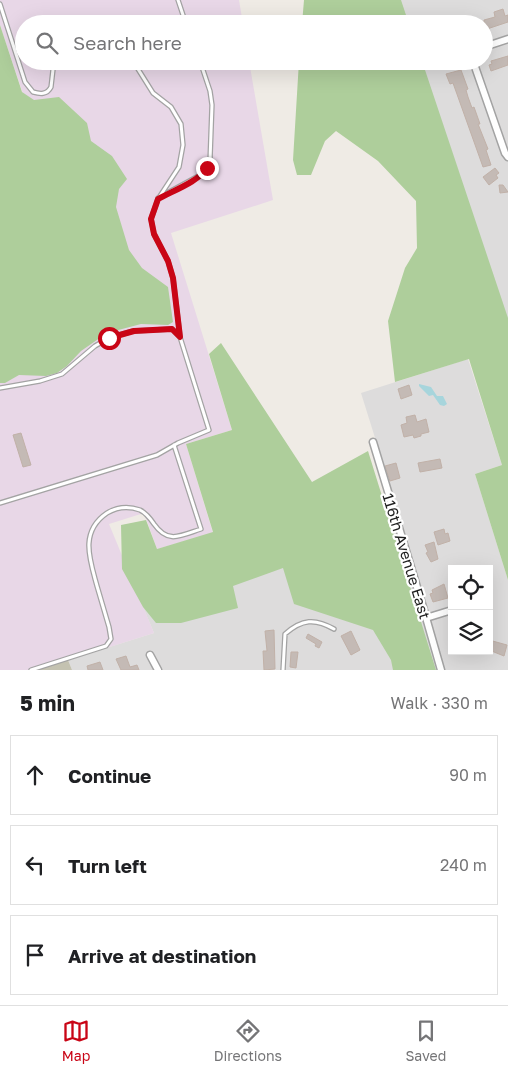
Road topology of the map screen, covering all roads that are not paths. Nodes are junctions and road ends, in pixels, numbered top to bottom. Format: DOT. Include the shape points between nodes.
graph roads {
  1 [pos="178,0"];
  2 [pos="0,4"];
  3 [pos="183,15"];
  4 [pos="508,39"];
  5 [pos="493,44"];
  6 [pos="15,51"];
  7 [pos="21,70"];
  8 [pos="53,70"];
  9 [pos="138,70"];
  10 [pos="203,70"];
  11 [pos="477,70"];
  12 [pos="508,157"];
  13 [pos="158,199"];
  14 [pos="180,337"];
  15 [pos="0,388"];
  16 [pos="373,442"];
  17 [pos="174,445"];
  18 [pos="0,503"];
  19 [pos="448,611"];
  20 [pos="426,618"];
  21 [pos="334,629"];
  22 [pos="150,655"];
  23 [pos="31,670"];
  24 [pos="158,670"];
  25 [pos="283,670"];
  26 [pos="441,670"];
  1 -- 3 [label="lane"];
  2 -- 6 [label="lane"];
  4 -- 5 [label="street"];
  7 -- 8 [label="lane" via="33,92 45,93 51,87"];
  9 -- 13 [label="lane" via="152,93 171,108 180,124 183,145 179,167"];
  10 -- 13 [label="lane" via="212,105 210,160 204,173"];
  11 -- 12 [label="street"];
  13 -- 14 [label="lane" via="151,219 173,278"];
  14 -- 15 [label="lane" via="172,329 134,331 109,338 62,374"];
  14 -- 17 [label="lane" via="209,430"];
  16 -- 20 [label="street, 116th Avenue East"];
  17 -- 18 [label="lane" via="158,455"];
  17 -- 23 [label="lane" via="201,529 169,537 141,511 123,507 106,514 91,533 88,547 111,639 106,646"];
  19 -- 20 [label="street"];
  20 -- 26 [label="street, 116th Avenue East"];
  21 -- 25 [label="lane" via="322,622 309,621 294,626 285,634"];
  22 -- 24 [label="street"];
}
